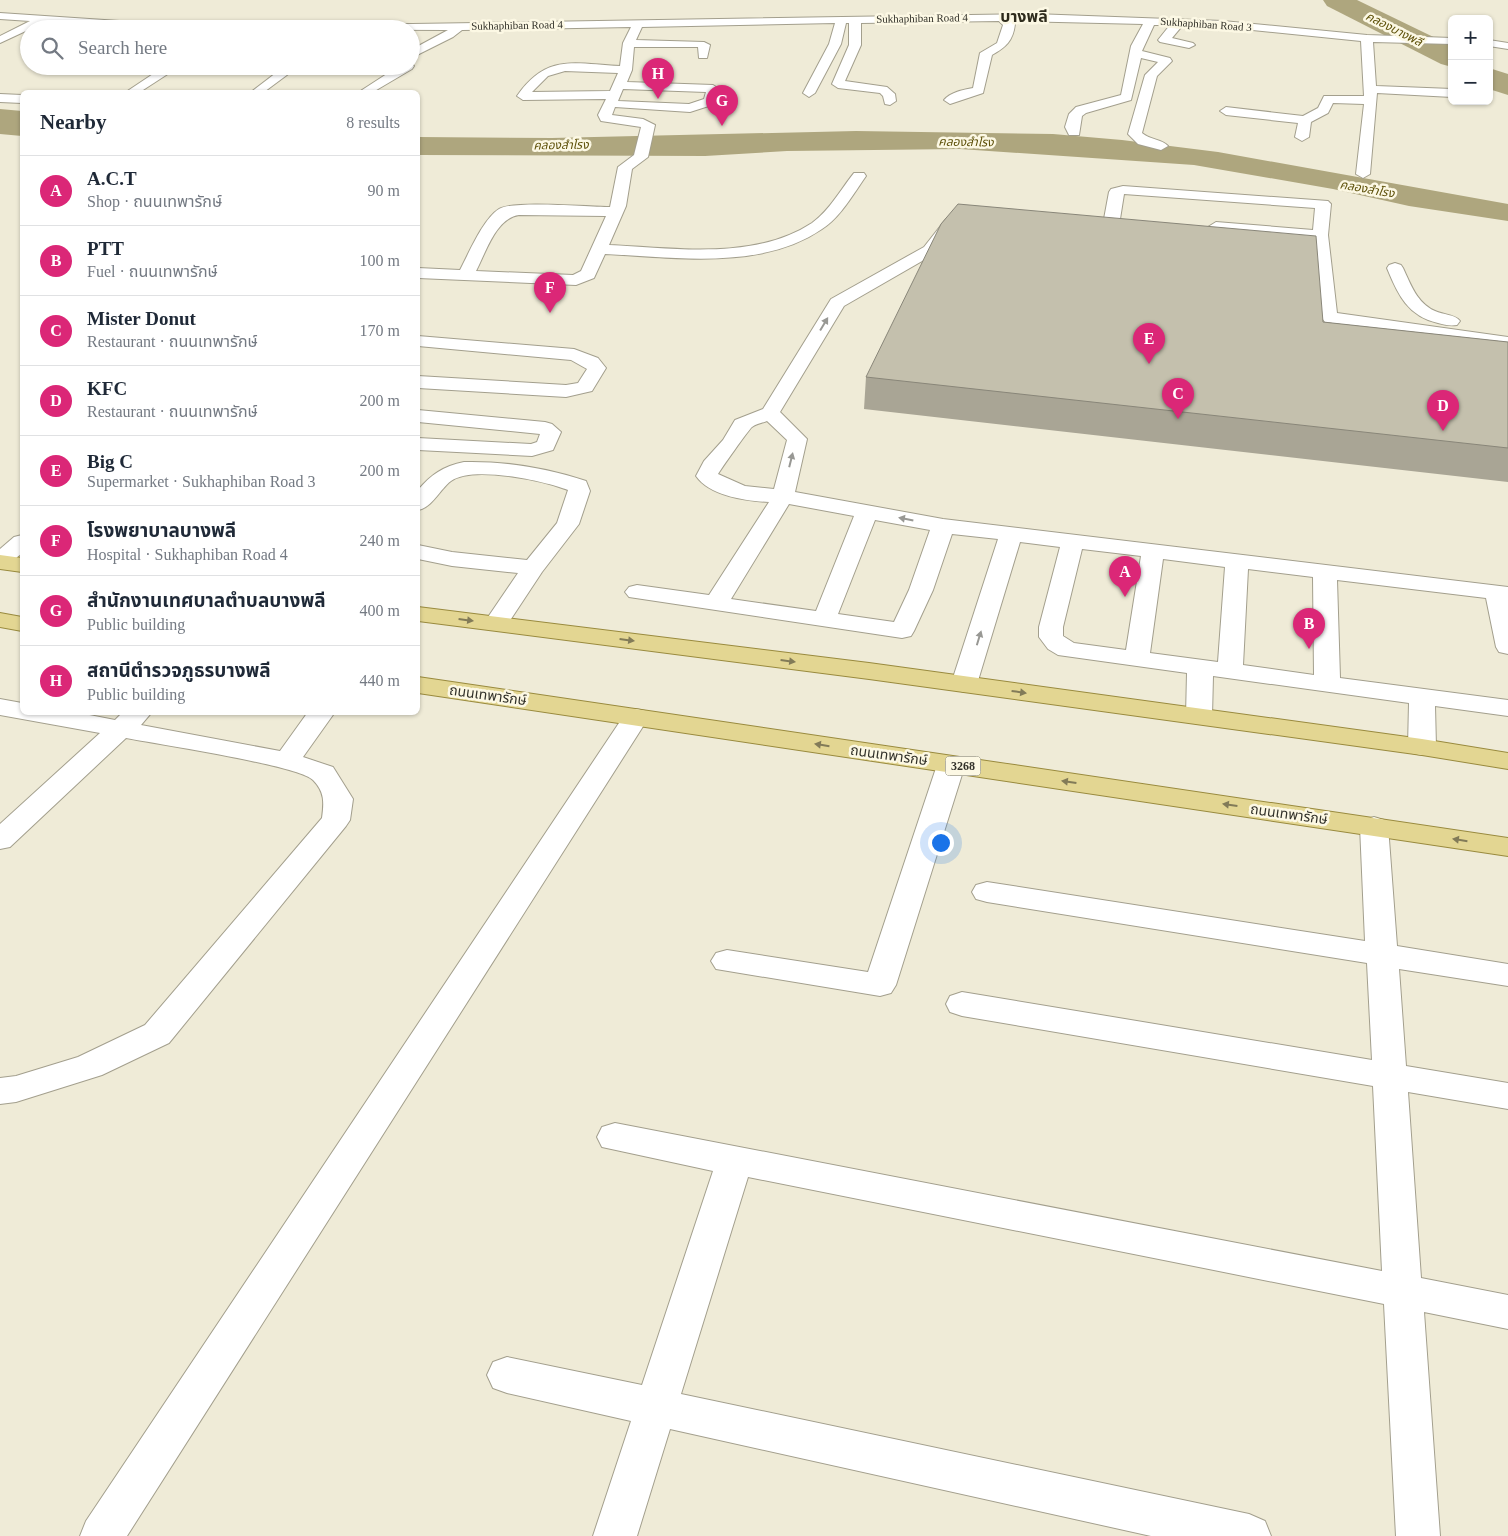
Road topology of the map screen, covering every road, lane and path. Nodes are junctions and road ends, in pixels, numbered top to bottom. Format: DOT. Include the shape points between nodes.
graph roads {
  1 [pos="1108,6"];
  2 [pos="1032,13"];
  3 [pos="0,16"];
  4 [pos="1001,17"];
  5 [pos="855,19"];
  6 [pos="1116,19"];
  7 [pos="41,20"];
  8 [pos="841,20"];
  9 [pos="1151,20"];
  10 [pos="1179,22"];
  11 [pos="638,24"];
  12 [pos="458,26"];
  13 [pos="420,27"];
  14 [pos="20,30"];
  15 [pos="1367,38"];
  16 [pos="0,40"];
  17 [pos="1448,41"];
  18 [pos="629,43"];
  19 [pos="1493,44"];
  20 [pos="1189,45"];
  21 [pos="1508,46"];
  22 [pos="420,50"];
  23 [pos="420,53"];
  24 [pos="1136,53"];
  25 [pos="703,56"];
  26 [pos="420,59"];
  27 [pos="626,70"];
  28 [pos="159,75"];
  29 [pos="281,75"];
  30 [pos="393,75"];
  31 [pos="135,90"];
  32 [pos="260,90"];
  33 [pos="368,90"];
  34 [pos="809,93"];
  35 [pos="1448,93"];
  36 [pos="615,94"];
  37 [pos="1371,95"];
  38 [pos="0,98"];
  39 [pos="20,99"];
  40 [pos="950,100"];
  41 [pos="890,101"];
  42 [pos="1226,111"];
  43 [pos="1306,120"];
  44 [pos="1074,132"];
  45 [pos="1302,137"];
  46 [pos="1161,146"];
  47 [pos="1363,174"];
  48 [pos="859,176"];
  49 [pos="615,212"];
  50 [pos="1232,213"];
  51 [pos="1133,214"];
  52 [pos="1252,214"];
  53 [pos="1281,216"];
  54 [pos="967,217"];
  55 [pos="1201,226"];
  56 [pos="1320,227"];
  57 [pos="599,249"];
  58 [pos="1395,268"];
  59 [pos="420,273"];
  60 [pos="465,276"];
  61 [pos="1508,329"];
  62 [pos="420,342"];
  63 [pos="1508,342"];
  64 [pos="473,355"];
  65 [pos="438,371"];
  66 [pos="770,413"];
  67 [pos="420,416"];
  68 [pos="420,444"];
  69 [pos="783,496"];
  70 [pos="420,501"];
  71 [pos="867,512"];
  72 [pos="943,526"];
  73 [pos="1011,534"];
  74 [pos="1073,541"];
  75 [pos="20,544"];
  76 [pos="1153,550"];
  77 [pos="420,552"];
  78 [pos="1237,560"];
  79 [pos="0,561"];
  80 [pos="20,565"];
  81 [pos="533,568"];
  82 [pos="1324,571"];
  83 [pos="637,592"];
  84 [pos="1503,593"];
  85 [pos="716,603"];
  86 [pos="420,614"];
  87 [pos="825,618"];
  88 [pos="0,620"];
  89 [pos="496,623"];
  90 [pos="20,624"];
  91 [pos="1508,647"];
  92 [pos="1137,658"];
  93 [pos="1200,667"];
  94 [pos="1230,670"];
  95 [pos="964,684"];
  96 [pos="1326,684"];
  97 [pos="420,685"];
  98 [pos="1422,696"];
  99 [pos="0,707"];
  100 [pos="1508,708"];
  101 [pos="20,711"];
  102 [pos="63,715"];
  103 [pos="320,715"];
  104 [pos="1199,716"];
  105 [pos="636,717"];
  106 [pos="129,721"];
  107 [pos="1422,747"];
  108 [pos="287,760"];
  109 [pos="1508,761"];
  110 [pos="951,765"];
  111 [pos="1374,826"];
  112 [pos="0,840"];
  113 [pos="1508,847"];
  114 [pos="987,892"];
  115 [pos="1382,955"];
  116 [pos="727,961"];
  117 [pos="1508,975"];
  118 [pos="962,1004"];
  119 [pos="1390,1074"];
  120 [pos="0,1091"];
  121 [pos="1508,1096"];
  122 [pos="615,1137"];
  123 [pos="735,1160"];
  124 [pos="1403,1291"];
  125 [pos="1508,1312"];
  126 [pos="507,1375"];
  127 [pos="656,1408"];
  128 [pos="102,1536"];
  129 [pos="615,1536"];
  130 [pos="1249,1536"];
  131 [pos="1418,1536"];
  1 -- 6 [label="street"];
  2 -- 4 [label="street, Sukhaphiban Road 4"];
  2 -- 6 [label="street, Sukhaphiban Road 3"];
  3 -- 7 [label="street, Sukhaphiban Road 4"];
  4 -- 5 [label="street, Sukhaphiban Road 4" via="945,22"];
  4 -- 40 [label="street" via="1009,24 1008,33 1002,45 986,53 979,90"];
  5 -- 8 [label="street, Sukhaphiban Road 4"];
  5 -- 41 [label="street" via="855,45 838,84 883,90 890,94"];
  6 -- 9 [label="street, Sukhaphiban Road 3"];
  8 -- 11 [label="street, Sukhaphiban Road 4"];
  8 -- 34 [label="street" via="835,44"];
  9 -- 10 [label="street, Sukhaphiban Road 3"];
  9 -- 24 [label="street"];
  10 -- 15 [label="street, Sukhaphiban Road 3"];
  10 -- 20 [label="street" via="1164,40"];
  11 -- 12 [label="street, Sukhaphiban Road 4"];
  11 -- 18 [label="street"];
  12 -- 13 [label="street, Sukhaphiban Road 4"];
  12 -- 22 [label="street" via="449,35"];
  14 -- 16 [label="street"];
  15 -- 17 [label="street, Sukhaphiban Road 3"];
  15 -- 37 [label="street"];
  18 -- 25 [label="street" via="699,44 704,45"];
  18 -- 27 [label="street"];
  19 -- 21 [label="street"];
  23 -- 26 [label="street" via="428,54"];
  24 -- 44 [label="street" via="1126,97 1081,110 1076,114 1072,127"];
  24 -- 46 [label="street" via="1166,61 1151,75 1135,134 1143,141"];
  27 -- 36 [label="street"];
  27 -- 36 [label="street" via="561,68 548,71 536,79 523,96"];
  28 -- 31 [label="street"];
  29 -- 32 [label="street"];
  30 -- 33 [label="street"];
  35 -- 37 [label="street"];
  36 -- 36 [label="street" via="643,107 690,108 710,101 713,89 669,82"];
  36 -- 49 [label="street" via="606,118 642,122 648,125 649,130 641,157 625,167"];
  37 -- 43 [label="street" via="1328,99 1323,110"];
  37 -- 47 [label="street"];
  38 -- 39 [label="street"];
  42 -- 43 [label="street"];
  43 -- 45 [label="street"];
  48 -- 57 [label="street" via="818,226 766,248 716,252"];
  49 -- 57 [label="street"];
  49 -- 60 [label="street" via="504,212 494,223"];
  50 -- 52 [label="street"];
  51 -- 56 [label="street" via="1108,216 1116,192 1323,204"];
  53 -- 56 [label="street"];
  66 -- 54 [label="street, one-way" via="837,303 930,250 952,221"];
  55 -- 56 [label="street"];
  56 -- 63 [label="street" via="1327,313 1331,318"];
  57 -- 60 [label="street" via="588,274 576,280"];
  58 -- 61 [label="street" via="1409,301 1426,315"];
  59 -- 60 [label="street"];
  62 -- 64 [label="street"];
  64 -- 65 [label="street"];
  64 -- 65 [label="street" via="574,355 597,368 585,387 566,391"];
  69 -- 66 [label="street, one-way" via="797,439"];
  66 -- 69 [label="street" via="742,424 714,460 707,476 724,488 752,495"];
  67 -- 68 [label="street" via="545,428 551,432 546,446 532,450"];
  69 -- 71 [label="street"];
  69 -- 85 [label="street"];
  70 -- 81 [label="street" via="430,488 453,470 462,469 492,469 578,486 568,524"];
  72 -- 71 [label="street, one-way"];
  71 -- 87 [label="street"];
  72 -- 73 [label="street"];
  72 -- 87 [label="street" via="921,590 902,631"];
  73 -- 74 [label="street"];
  95 -- 73 [label="street, one-way"];
  74 -- 76 [label="street"];
  74 -- 92 [label="street" via="1051,637 1067,650"];
  75 -- 79 [label="street"];
  76 -- 78 [label="street"];
  76 -- 92 [label="street"];
  77 -- 81 [label="street"];
  78 -- 82 [label="street"];
  78 -- 94 [label="street"];
  79 -- 80 [label="main road"];
  81 -- 89 [label="street"];
  82 -- 84 [label="street"];
  82 -- 96 [label="street"];
  83 -- 85 [label="street"];
  84 -- 91 [label="street"];
  85 -- 87 [label="street"];
  86 -- 89 [label="main road, one-way"];
  88 -- 90 [label="main road"];
  89 -- 95 [label="main road, one-way"];
  92 -- 93 [label="street"];
  93 -- 94 [label="street"];
  93 -- 104 [label="street"];
  94 -- 96 [label="street"];
  95 -- 104 [label="main road, one-way"];
  96 -- 98 [label="street"];
  97 -- 105 [label="main road, ถนนเทพารักษ์ / 3268"];
  98 -- 100 [label="street"];
  98 -- 107 [label="street"];
  99 -- 101 [label="street"];
  102 -- 106 [label="street"];
  103 -- 108 [label="street"];
  104 -- 107 [label="main road"];
  110 -- 105 [label="main road, ถนนเทพารักษ์ / 3268, one-way"];
  105 -- 128 [label="street"];
  106 -- 108 [label="street"];
  106 -- 112 [label="street"];
  107 -- 109 [label="main road"];
  108 -- 120 [label="street" via="323,773 339,798 336,820 157,1034 90,1066"];
  111 -- 110 [label="main road, ถนนเทพารักษ์ / 3268, one-way"];
  110 -- 116 [label="street" via="880,985"];
  113 -- 111 [label="main road, ถนนเทพารักษ์ / 3268, one-way"];
  111 -- 115 [label="street"];
  114 -- 115 [label="street"];
  115 -- 117 [label="street"];
  115 -- 119 [label="street"];
  118 -- 119 [label="street"];
  119 -- 121 [label="street"];
  119 -- 124 [label="street"];
  122 -- 123 [label="street"];
  123 -- 124 [label="street"];
  123 -- 127 [label="street"];
  124 -- 125 [label="street"];
  124 -- 131 [label="street"];
  126 -- 127 [label="street"];
  127 -- 129 [label="street"];
  127 -- 130 [label="street"];
}
